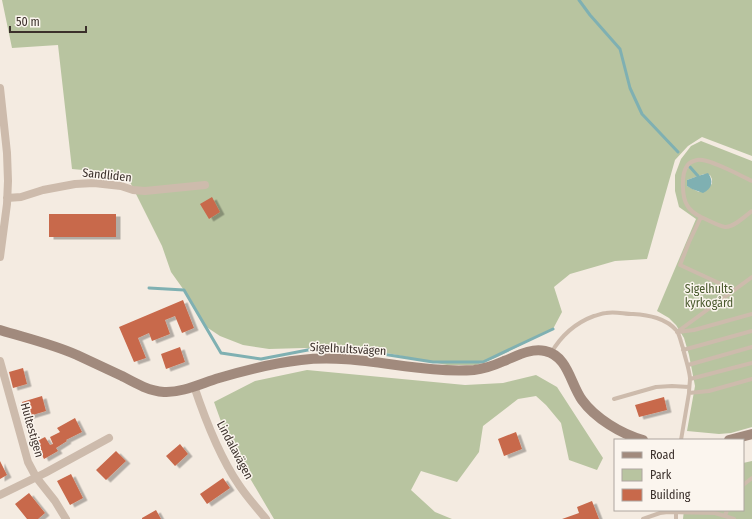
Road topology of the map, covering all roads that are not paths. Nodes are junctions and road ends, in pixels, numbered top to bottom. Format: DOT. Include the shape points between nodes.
graph roads {
  1 [pos="0,88"];
  2 [pos="752,181"];
  3 [pos="205,185"];
  4 [pos="5,202"];
  5 [pos="752,211"];
  6 [pos="701,218"];
  7 [pos="0,257"];
  8 [pos="752,277"];
  9 [pos="734,290"];
  10 [pos="752,314"];
  11 [pos="0,330"];
  12 [pos="752,331"];
  13 [pos="678,332"];
  14 [pos="752,347"];
  15 [pos="683,350"];
  16 [pos="551,353"];
  17 [pos="0,361"];
  18 [pos="752,363"];
  19 [pos="688,365"];
  20 [pos="690,379"];
  21 [pos="752,379"];
  22 [pos="194,386"];
  23 [pos="689,387"];
  24 [pos="689,393"];
  25 [pos="614,399"];
  26 [pos="752,434"];
  27 [pos="109,438"];
  28 [pos="640,439"];
  29 [pos="682,439"];
  30 [pos="733,439"];
  31 [pos="36,477"];
  32 [pos="752,478"];
  33 [pos="744,484"];
  34 [pos="0,495"];
  35 [pos="676,511"];
  36 [pos="727,511"];
  37 [pos="725,516"];
  38 [pos="66,519"];
  39 [pos="266,519"];
  40 [pos="643,519"];
  41 [pos="676,519"];
  42 [pos="734,519"];
  1 -- 4 [label="street" via="7,153 8,181"];
  2 -- 6 [label="lane" via="707,161 699,159 690,162 684,173 685,199 695,215"];
  3 -- 4 [label="street, Sandliden" via="145,191 101,184 75,184"];
  4 -- 7 [label="street"];
  5 -- 6 [label="lane" via="726,227"];
  6 -- 9 [label="lane" via="680,265"];
  8 -- 9 [label="lane"];
  9 -- 13 [label="lane"];
  10 -- 13 [label="lane"];
  11 -- 22 [label="street, Sigelhultsvägen" via="56,347 155,391 171,392"];
  12 -- 15 [label="lane"];
  13 -- 15 [label="lane"];
  13 -- 16 [label="lane" via="658,318 643,314 605,313 577,324 564,335"];
  14 -- 19 [label="lane"];
  15 -- 19 [label="lane"];
  16 -- 22 [label="street, Sigelhultsvägen" via="532,351 476,370 435,370 324,358 302,360 243,370"];
  16 -- 28 [label="street" via="563,363 588,408 616,429"];
  17 -- 31 [label="street, Hultestigen" via="28,462"];
  18 -- 20 [label="lane"];
  19 -- 20 [label="lane"];
  20 -- 23 [label="lane"];
  21 -- 24 [label="lane" via="709,391"];
  22 -- 39 [label="street, Lindalavägen" via="226,462 238,484"];
  23 -- 24 [label="lane"];
  23 -- 25 [label="lane" via="656,386"];
  24 -- 29 [label="lane"];
  26 -- 30 [label="street"];
  27 -- 31 [label="street"];
  31 -- 34 [label="street"];
  31 -- 38 [label="street, Hultestigen"];
  32 -- 33 [label="lane"];
  35 -- 37 [label="lane"];
  35 -- 40 [label="lane"];
  35 -- 41 [label="lane"];
  36 -- 37 [label="lane"];
  37 -- 42 [label="lane"];
}
